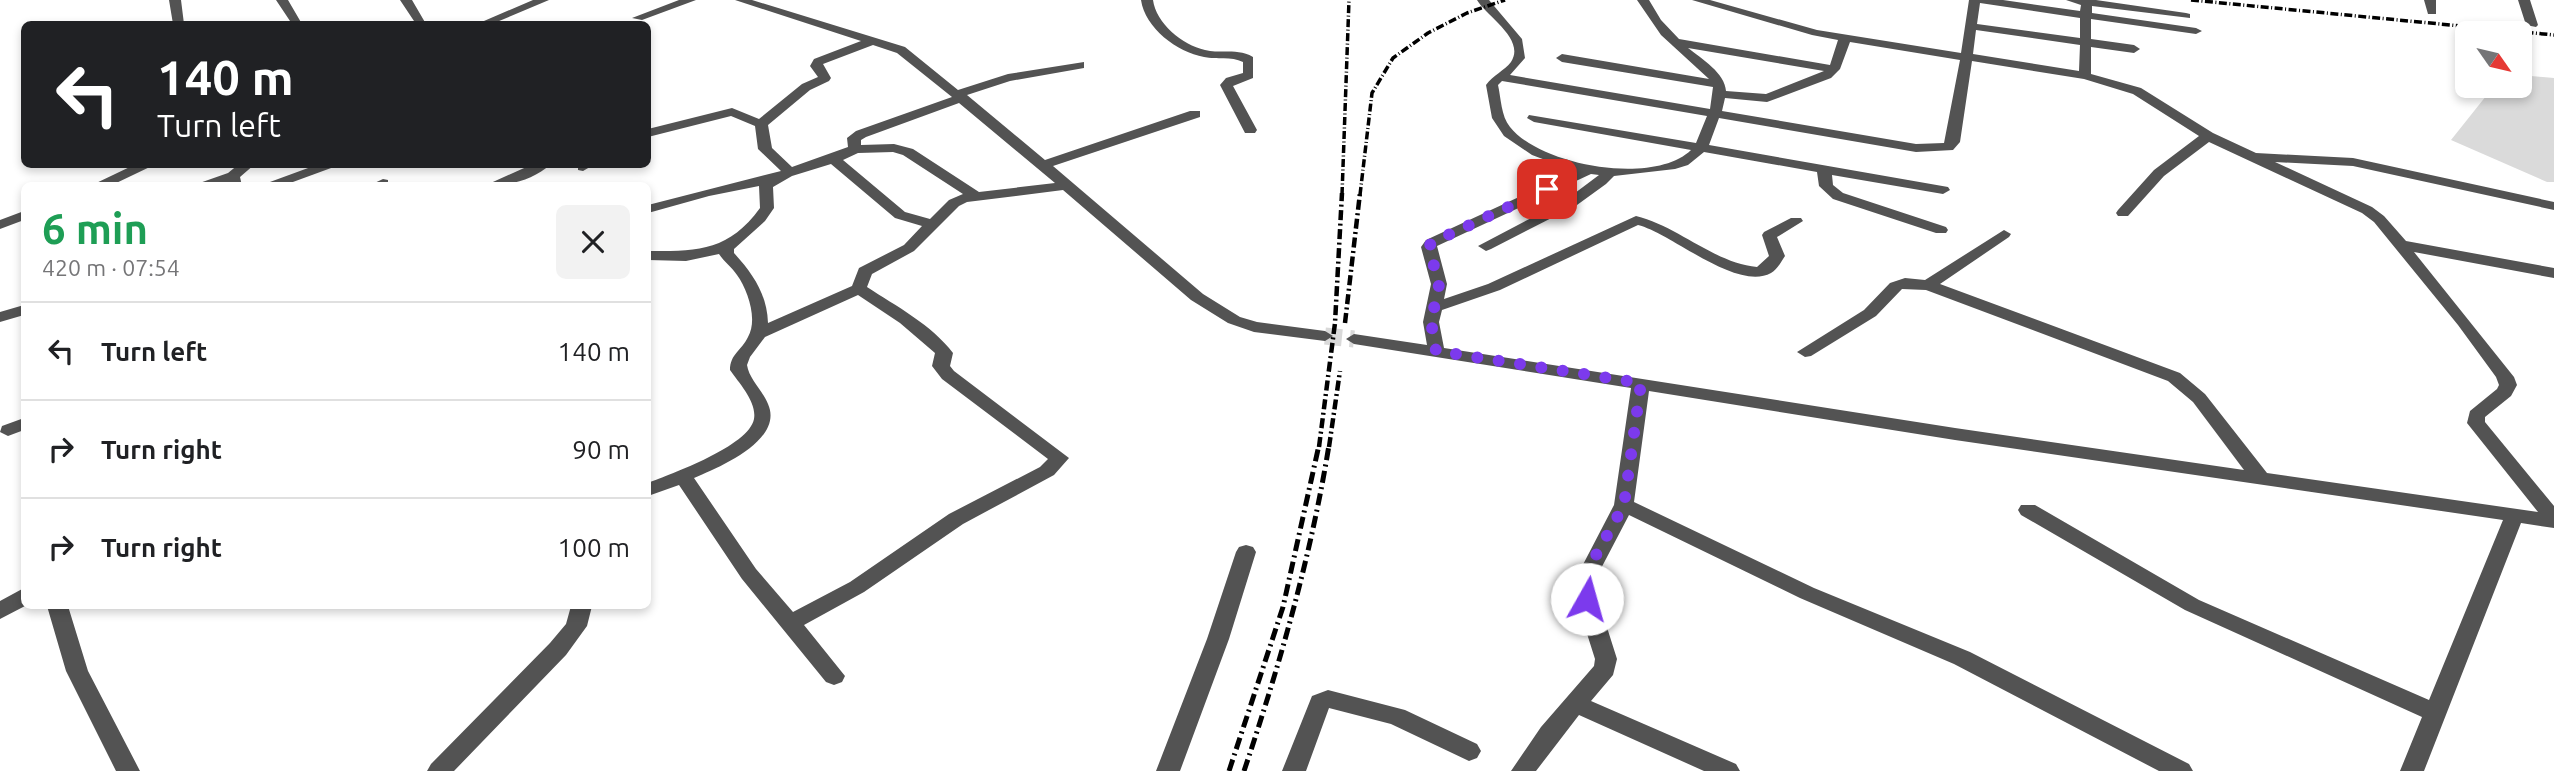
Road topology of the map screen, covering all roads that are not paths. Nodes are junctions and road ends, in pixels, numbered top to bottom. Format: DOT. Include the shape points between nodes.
graph roads {
  1 [pos="175,0"];
  2 [pos="282,0"];
  3 [pos="405,0"];
  4 [pos="543,0"];
  5 [pos="690,0"];
  6 [pos="741,0"];
  7 [pos="1147,0"];
  8 [pos="1483,0"];
  9 [pos="1643,0"];
  10 [pos="1698,0"];
  11 [pos="1978,0"];
  12 [pos="2072,0"];
  13 [pos="2524,0"];
  14 [pos="2085,2"];
  15 [pos="2085,16"];
  16 [pos="2186,16"];
  17 [pos="638,18"];
  18 [pos="178,21"];
  19 [pos="295,21"];
  20 [pos="419,21"];
  21 [pos="490,21"];
  22 [pos="2531,21"];
  23 [pos="1970,26"];
  24 [pos="2196,31"];
  25 [pos="1845,38"];
  26 [pos="873,41"];
  27 [pos="1676,42"];
  28 [pos="2085,43"];
  29 [pos="2134,49"];
  30 [pos="1965,57"];
  31 [pos="1562,58"];
  32 [pos="1080,65"];
  33 [pos="1834,69"];
  34 [pos="2085,76"];
  35 [pos="1499,77"];
  36 [pos="1720,89"];
  37 [pos="960,96"];
  38 [pos="1195,114"];
  39 [pos="1714,114"];
  40 [pos="1534,118"];
  41 [pos="761,124"];
  42 [pos="1250,130"];
  43 [pos="651,132"];
  44 [pos="2208,136"];
  45 [pos="1701,146"];
  46 [pos="855,149"];
  47 [pos="2252,157"];
  48 [pos="832,158"];
  49 [pos="1043,165"];
  50 [pos="140,168"];
  51 [pos="322,168"];
  52 [pos="537,168"];
  53 [pos="1824,168"];
  54 [pos="1590,170"];
  55 [pos="1610,171"];
  56 [pos="790,172"];
  57 [pos="774,179"];
  58 [pos="106,182"];
  59 [pos="279,182"];
  60 [pos="503,182"];
  61 [pos="1066,185"];
  62 [pos="1944,190"];
  63 [pos="974,195"];
  64 [pos="2554,206"];
  65 [pos="651,208"];
  66 [pos="2123,213"];
  67 [pos="21,216"];
  68 [pos="1796,221"];
  69 [pos="0,225"];
  70 [pos="934,225"];
  71 [pos="1941,230"];
  72 [pos="2004,234"];
  73 [pos="2400,245"];
  74 [pos="1486,246"];
  75 [pos="726,248"];
  76 [pos="651,256"];
  77 [pos="2554,274"];
  78 [pos="1927,285"];
  79 [pos="859,289"];
  80 [pos="1435,307"];
  81 [pos="21,311"];
  82 [pos="0,317"];
  83 [pos="760,333"];
  84 [pos="1325,336"];
  85 [pos="1354,339"];
  86 [pos="1436,351"];
  87 [pos="1805,352"];
  88 [pos="1641,383"];
  89 [pos="682,475"];
  90 [pos="2259,476"];
  91 [pos="651,489"];
  92 [pos="1624,505"];
  93 [pos="2028,510"];
  94 [pos="2515,514"];
  95 [pos="2554,520"];
  96 [pos="1246,552"];
  97 [pos="21,598"];
  98 [pos="59,609"];
  99 [pos="580,609"];
  100 [pos="0,611"];
  101 [pos="788,624"];
  102 [pos="834,676"];
  103 [pos="1576,704"];
  104 [pos="2435,713"];
  105 [pos="1469,751"];
  106 [pos="128,771"];
  107 [pos="439,771"];
  108 [pos="1168,771"];
  109 [pos="1294,771"];
  110 [pos="1523,771"];
  111 [pos="1728,771"];
  112 [pos="2181,771"];
  113 [pos="2412,771"];
  1 -- 18 [label="street"];
  2 -- 19 [label="street"];
  3 -- 20 [label="street"];
  4 -- 21 [label="street"];
  5 -- 17 [label="street"];
  6 -- 26 [label="street"];
  7 -- 42 [label="street" via="1153,20 1188,49 1249,60 1249,75 1226,85"];
  8 -- 35 [label="street" via="1485,7 1504,21 1519,49 1513,66"];
  9 -- 27 [label="street"];
  10 -- 25 [label="street" via="1784,26"];
  11 -- 15 [label="street"];
  11 -- 23 [label="street"];
  12 -- 14 [label="street"];
  13 -- 22 [label="street"];
  14 -- 15 [label="street"];
  14 -- 16 [label="street"];
  15 -- 24 [label="street"];
  15 -- 28 [label="street"];
  23 -- 28 [label="street"];
  23 -- 30 [label="street"];
  25 -- 30 [label="street"];
  25 -- 33 [label="street"];
  26 -- 37 [label="street" via="909,55"];
  26 -- 41 [label="street" via="818,61 816,66 825,78 806,87"];
  27 -- 33 [label="street"];
  27 -- 36 [label="street"];
  28 -- 29 [label="street"];
  28 -- 34 [label="street"];
  30 -- 34 [label="street"];
  30 -- 39 [label="street" via="1953,142 1948,148 1916,148"];
  31 -- 36 [label="street"];
  32 -- 37 [label="street" via="1008,78"];
  33 -- 36 [label="street" via="1767,99"];
  34 -- 44 [label="street" via="2137,91"];
  35 -- 39 [label="street"];
  35 -- 54 [label="street" via="1492,85 1501,125 1559,161"];
  36 -- 39 [label="street"];
  37 -- 46 [label="street" via="861,134 854,138"];
  37 -- 49 [label="street"];
  38 -- 49 [label="street"];
  39 -- 45 [label="street"];
  40 -- 45 [label="street"];
  41 -- 43 [label="street" via="732,112"];
  41 -- 56 [label="street" via="765,149"];
  44 -- 47 [label="street"];
  44 -- 66 [label="street" via="2159,173"];
  45 -- 53 [label="street"];
  45 -- 55 [label="street" via="1692,157 1676,164"];
  46 -- 48 [label="street"];
  46 -- 63 [label="street" via="884,147 908,152"];
  47 -- 64 [label="street" via="2353,162"];
  47 -- 73 [label="street" via="2367,210"];
  48 -- 56 [label="street"];
  48 -- 70 [label="street" via="900,215"];
  49 -- 61 [label="street"];
  50 -- 58 [label="street"];
  51 -- 59 [label="street"];
  52 -- 60 [label="street"];
  53 -- 62 [label="street"];
  53 -- 71 [label="street" via="1826,186 1838,196"];
  54 -- 55 [label="street"];
  54 -- 80 [label="street" via="1431,243 1439,285"];
  55 -- 74 [label="street" via="1577,199"];
  56 -- 57 [label="street"];
  57 -- 65 [label="street"];
  57 -- 75 [label="street" via="766,185 766,208 760,218"];
  61 -- 63 [label="street"];
  61 -- 84 [label="street" via="1197,298 1220,312 1254,327"];
  63 -- 70 [label="street" via="954,202"];
  67 -- 69 [label="street"];
  68 -- 80 [label="street" via="1769,235 1777,256 1765,271 1741,270 1636,220 1494,287"];
  70 -- 79 [label="street" via="909,248 865,271"];
  72 -- 78 [label="street"];
  73 -- 77 [label="street"];
  73 -- 95 [label="street" via="2505,377 2505,392 2476,415 2476,423"];
  75 -- 76 [label="street" via="685,256"];
  75 -- 83 [label="street" via="749,282 762,324"];
  78 -- 87 [label="street" via="1896,286 1870,313"];
  78 -- 90 [label="street" via="2174,377 2199,398"];
  79 -- 83 [label="street"];
  79 -- 101 [label="street" via="941,349 945,353 941,366 948,375 1060,458 1047,471 956,519 857,587"];
  80 -- 86 [label="street" via="1431,329"];
  81 -- 82 [label="street"];
  83 -- 89 [label="street" via="738,363 764,421 755,435 731,452"];
  85 -- 86 [label="street"];
  86 -- 88 [label="street"];
  88 -- 90 [label="street" via="1955,434"];
  88 -- 92 [label="street"];
  89 -- 91 [label="street"];
  89 -- 101 [label="street"];
  90 -- 94 [label="street"];
  92 -- 103 [label="street" via="1586,578 1587,599 1606,664"];
  92 -- 112 [label="street" via="1807,593 1962,658"];
  93 -- 104 [label="street" via="2192,605"];
  94 -- 95 [label="street"];
  94 -- 104 [label="street"];
  96 -- 108 [label="street"];
  97 -- 100 [label="street"];
  98 -- 106 [label="street" via="77,671"];
  99 -- 107 [label="street" via="576,626 558,649"];
  101 -- 102 [label="street"];
  103 -- 110 [label="street"];
  103 -- 111 [label="street"];
  104 -- 113 [label="street"];
  105 -- 109 [label="street" via="1397,716 1328,699 1316,709"];
}
